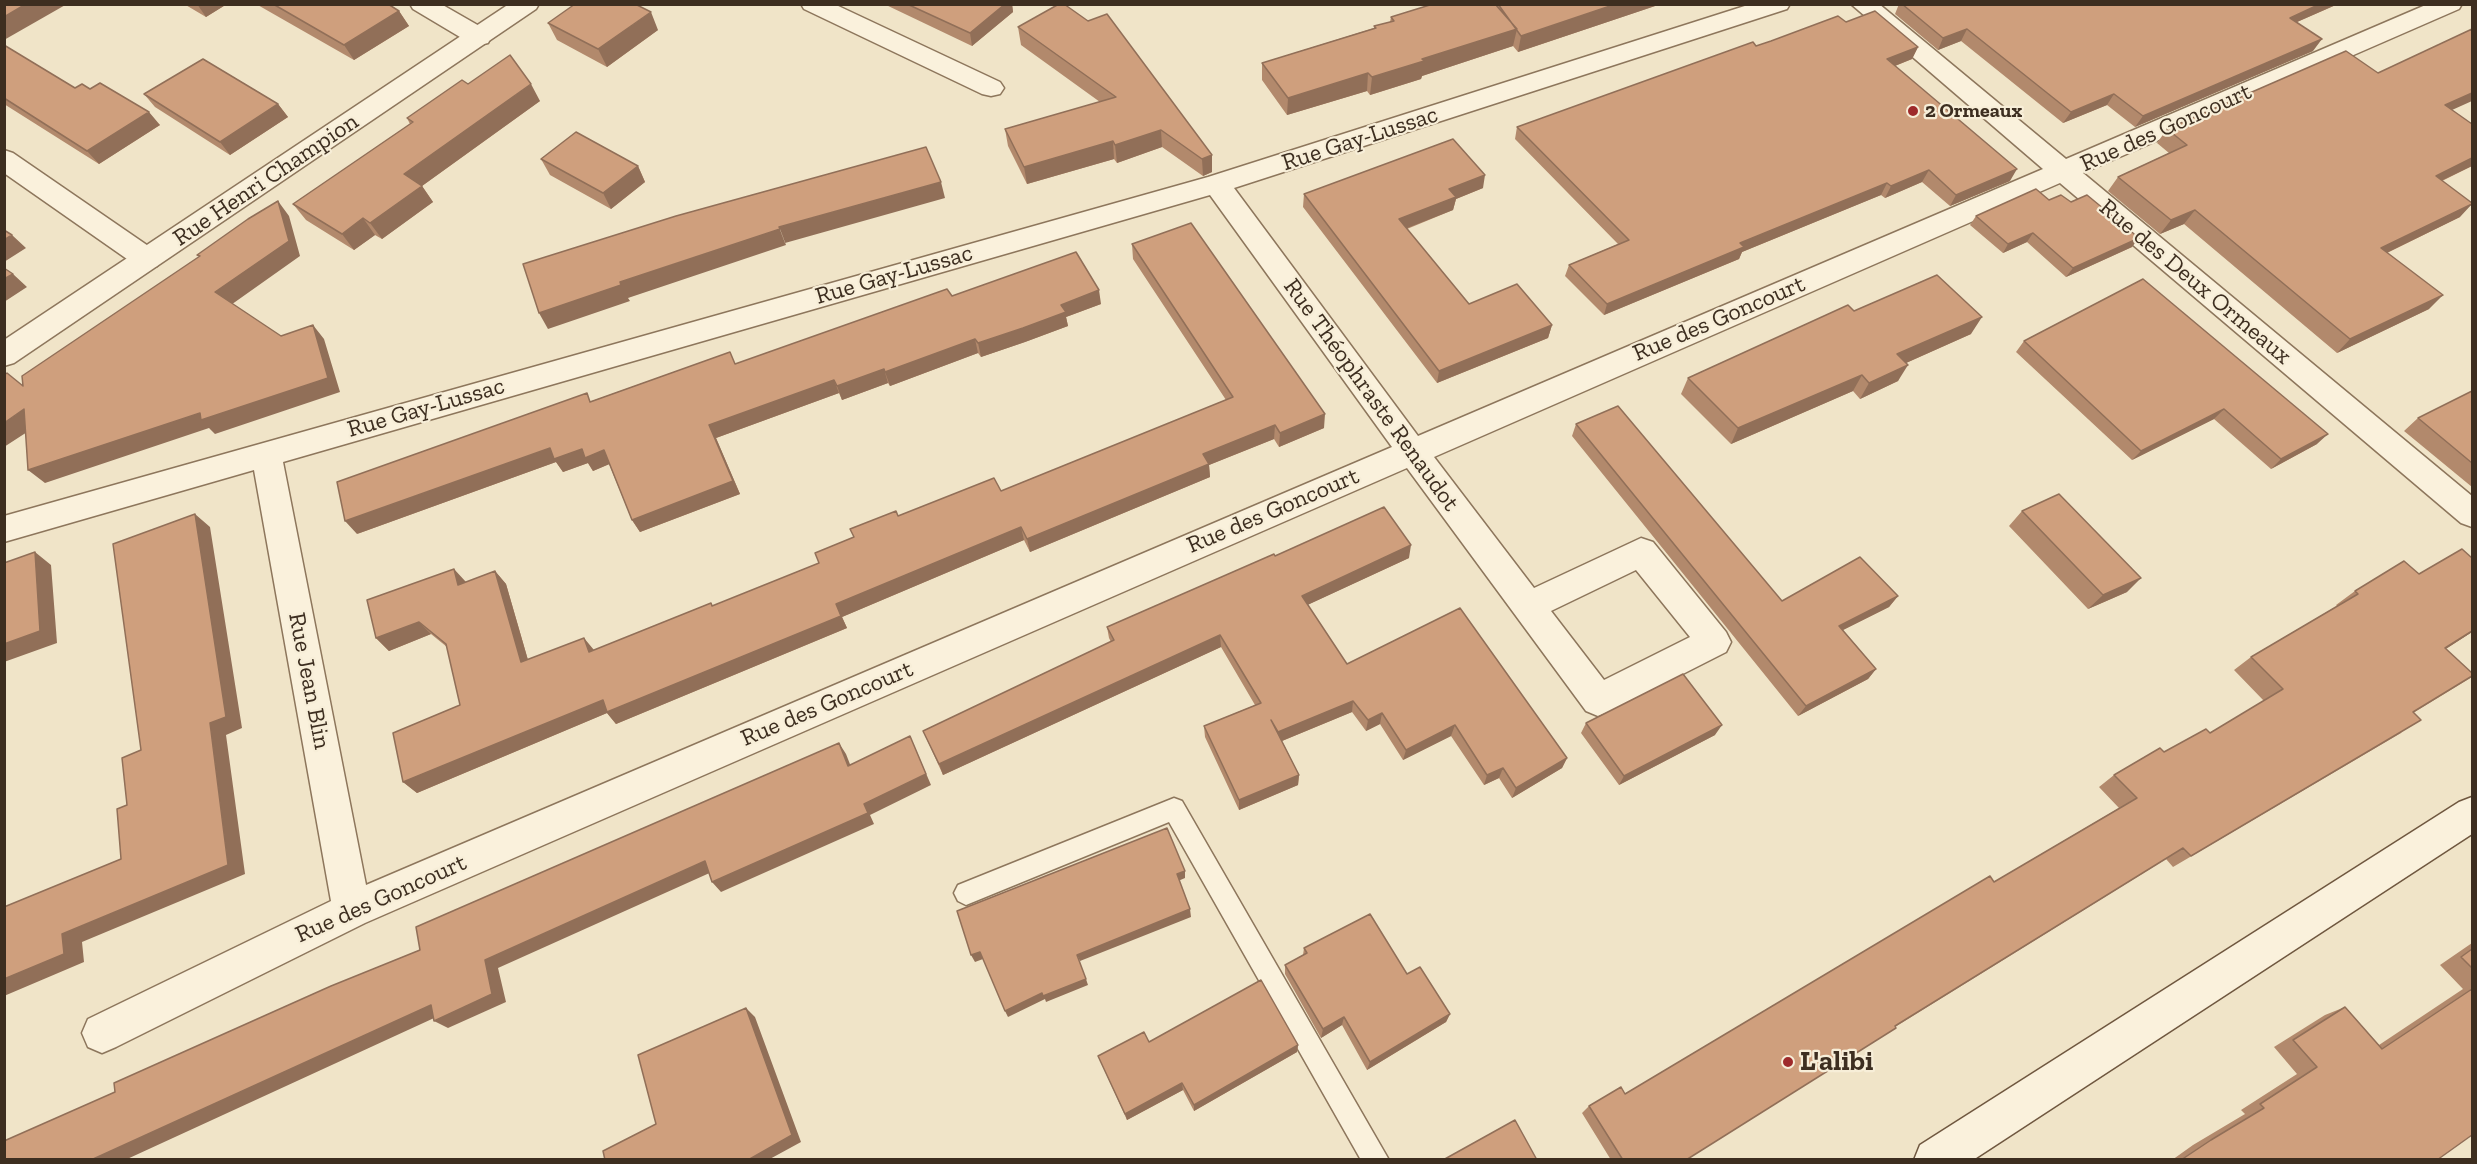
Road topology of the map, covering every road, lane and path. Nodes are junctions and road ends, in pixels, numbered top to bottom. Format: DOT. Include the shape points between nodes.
graph roads {
  1 [pos="422,4"];
  2 [pos="527,4"];
  3 [pos="813,4"];
  4 [pos="1778,4"];
  5 [pos="1863,4"];
  6 [pos="2450,4"];
  7 [pos="479,37"];
  8 [pos="991,88"];
  9 [pos="4,159"];
  10 [pos="2064,172"];
  11 [pos="1215,184"];
  12 [pos="147,259"];
  13 [pos="4,355"];
  14 [pos="1412,451"];
  15 [pos="266,453"];
  16 [pos="2472,514"];
  17 [pos="4,529"];
  18 [pos="1529,606"];
  19 [pos="2472,814"];
  20 [pos="966,893"];
  21 [pos="352,910"];
  22 [pos="102,1033"];
  23 [pos="1376,1160"];
  24 [pos="1935,1160"];
  1 -- 7 [label="street"];
  2 -- 7 [label="street, Rue Henri Champion"];
  3 -- 8 [label="street"];
  4 -- 11 [label="street, Rue Gay-Lussac"];
  5 -- 10 [label="street, Rue des Deux Ormeaux"];
  6 -- 10 [label="street, Rue des Goncourt"];
  7 -- 12 [label="street, Rue Henri Champion"];
  9 -- 12 [label="street"];
  10 -- 14 [label="street, Rue des Goncourt"];
  10 -- 16 [label="street, Rue des Deux Ormeaux"];
  11 -- 14 [label="street, Rue Théophraste Renaudot"];
  11 -- 15 [label="street, Rue Gay-Lussac"];
  12 -- 13 [label="street, Rue Henri Champion"];
  14 -- 18 [label="street, Rue Théophraste Renaudot"];
  14 -- 21 [label="street, Rue des Goncourt"];
  15 -- 17 [label="street, Rue Gay-Lussac"];
  15 -- 21 [label="street, Rue Jean Blin"];
  18 -- 18 [label="street, Rue Théophraste Renaudot" via="1641,552 1714,642 1598,700"];
  19 -- 24 [label="street"];
  20 -- 23 [label="lane" via="1174,808"];
  21 -- 22 [label="street, Rue des Goncourt"];
}
